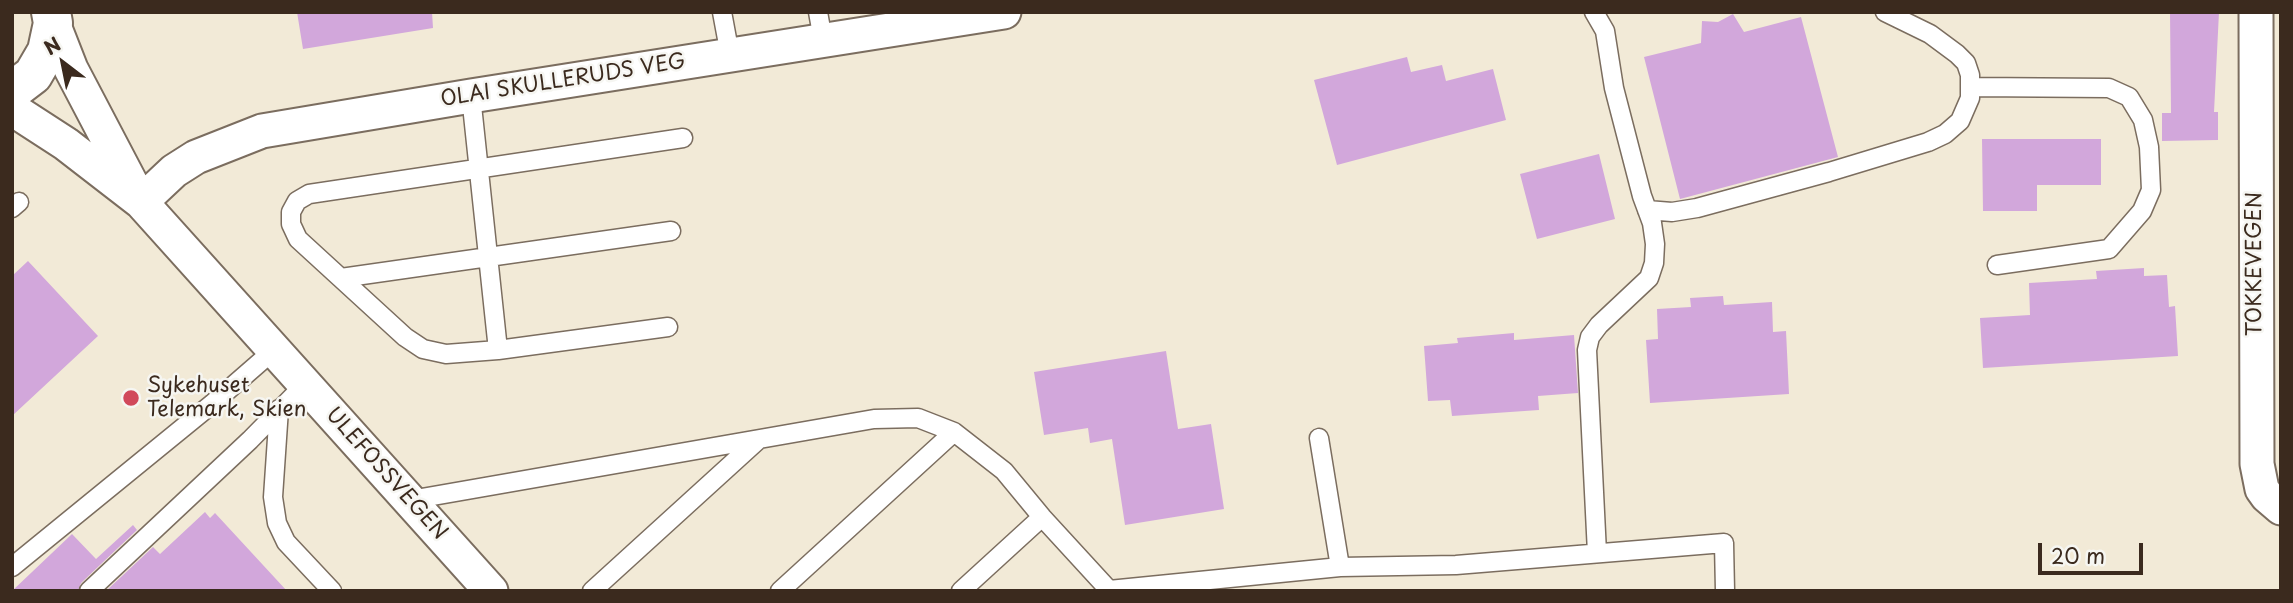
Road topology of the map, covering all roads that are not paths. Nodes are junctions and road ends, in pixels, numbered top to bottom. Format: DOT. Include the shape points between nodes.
graph roads {
  1 [pos="722,12"];
  2 [pos="1594,12"];
  3 [pos="1885,12"];
  4 [pos="2256,12"];
  5 [pos="986,14"];
  6 [pos="52,17"];
  7 [pos="893,21"];
  8 [pos="820,26"];
  9 [pos="730,55"];
  10 [pos="1972,87"];
  11 [pos="12,91"];
  12 [pos="471,96"];
  13 [pos="12,109"];
  14 [pos="683,138"];
  15 [pos="479,170"];
  16 [pos="141,202"];
  17 [pos="1647,210"];
  18 [pos="671,231"];
  19 [pos="488,256"];
  20 [pos="1997,265"];
  21 [pos="341,278"];
  22 [pos="668,327"];
  23 [pos="274,349"];
  24 [pos="498,350"];
  25 [pos="305,384"];
  26 [pos="279,409"];
  27 [pos="954,432"];
  28 [pos="1319,438"];
  29 [pos="759,439"];
  30 [pos="410,500"];
  31 [pos="2281,508"];
  32 [pos="1042,517"];
  33 [pos="1597,553"];
  34 [pos="12,567"];
  35 [pos="1340,567"];
  36 [pos="1109,590"];
  37 [pos="89,591"];
  38 [pos="332,591"];
  39 [pos="491,591"];
  40 [pos="592,591"];
  41 [pos="780,591"];
  42 [pos="961,591"];
  43 [pos="1725,591"];
  1 -- 9 [label="lane"];
  2 -- 17 [label="lane" via="1605,31 1614,88"];
  3 -- 10 [label="lane" via="1930,34 1957,54 1966,63"];
  4 -- 31 [label="street, TOKKEVEGEN" via="2257,464 2262,489"];
  5 -- 7 [label="street, OLAI SKULLERUDS VEG"];
  6 -- 11 [label="main road" via="47,51 33,75"];
  6 -- 16 [label="street, ULEFOSSVEGEN" via="71,69"];
  7 -- 8 [label="street, OLAI SKULLERUDS VEG"];
  8 -- 9 [label="street, OLAI SKULLERUDS VEG"];
  9 -- 12 [label="street, OLAI SKULLERUDS VEG"];
  10 -- 17 [label="lane" via="1960,121 1928,142 1697,208"];
  10 -- 20 [label="lane" via="2109,88 2129,97 2143,120 2149,147 2151,190 2142,211 2109,249"];
  12 -- 15 [label="lane"];
  12 -- 16 [label="street, OLAI SKULLERUDS VEG" via="262,131 196,157"];
  13 -- 16 [label="street, ULEFOSSVEGEN"];
  14 -- 15 [label="lane"];
  15 -- 19 [label="lane"];
  15 -- 21 [label="lane" via="309,194 297,201 291,224 298,239"];
  16 -- 23 [label="street, ULEFOSSVEGEN"];
  17 -- 33 [label="lane" via="1655,244 1649,278 1599,325 1587,350"];
  18 -- 19 [label="lane"];
  19 -- 21 [label="lane"];
  19 -- 24 [label="lane"];
  21 -- 24 [label="lane" via="423,349 446,354"];
  22 -- 24 [label="lane"];
  23 -- 25 [label="street, ULEFOSSVEGEN"];
  23 -- 34 [label="lane"];
  25 -- 26 [label="lane"];
  25 -- 30 [label="street, ULEFOSSVEGEN"];
  26 -- 37 [label="lane"];
  26 -- 38 [label="lane" via="273,497 277,523 286,542"];
  27 -- 29 [label="lane" via="918,418 874,419"];
  27 -- 32 [label="lane" via="1004,471"];
  27 -- 41 [label="lane"];
  28 -- 35 [label="lane"];
  29 -- 30 [label="lane"];
  29 -- 40 [label="lane"];
  30 -- 39 [label="street, ULEFOSSVEGEN"];
  32 -- 36 [label="lane"];
  32 -- 42 [label="lane"];
  33 -- 35 [label="lane" via="1456,565"];
  33 -- 43 [label="lane" via="1724,543"];
  35 -- 36 [label="lane"];
}
